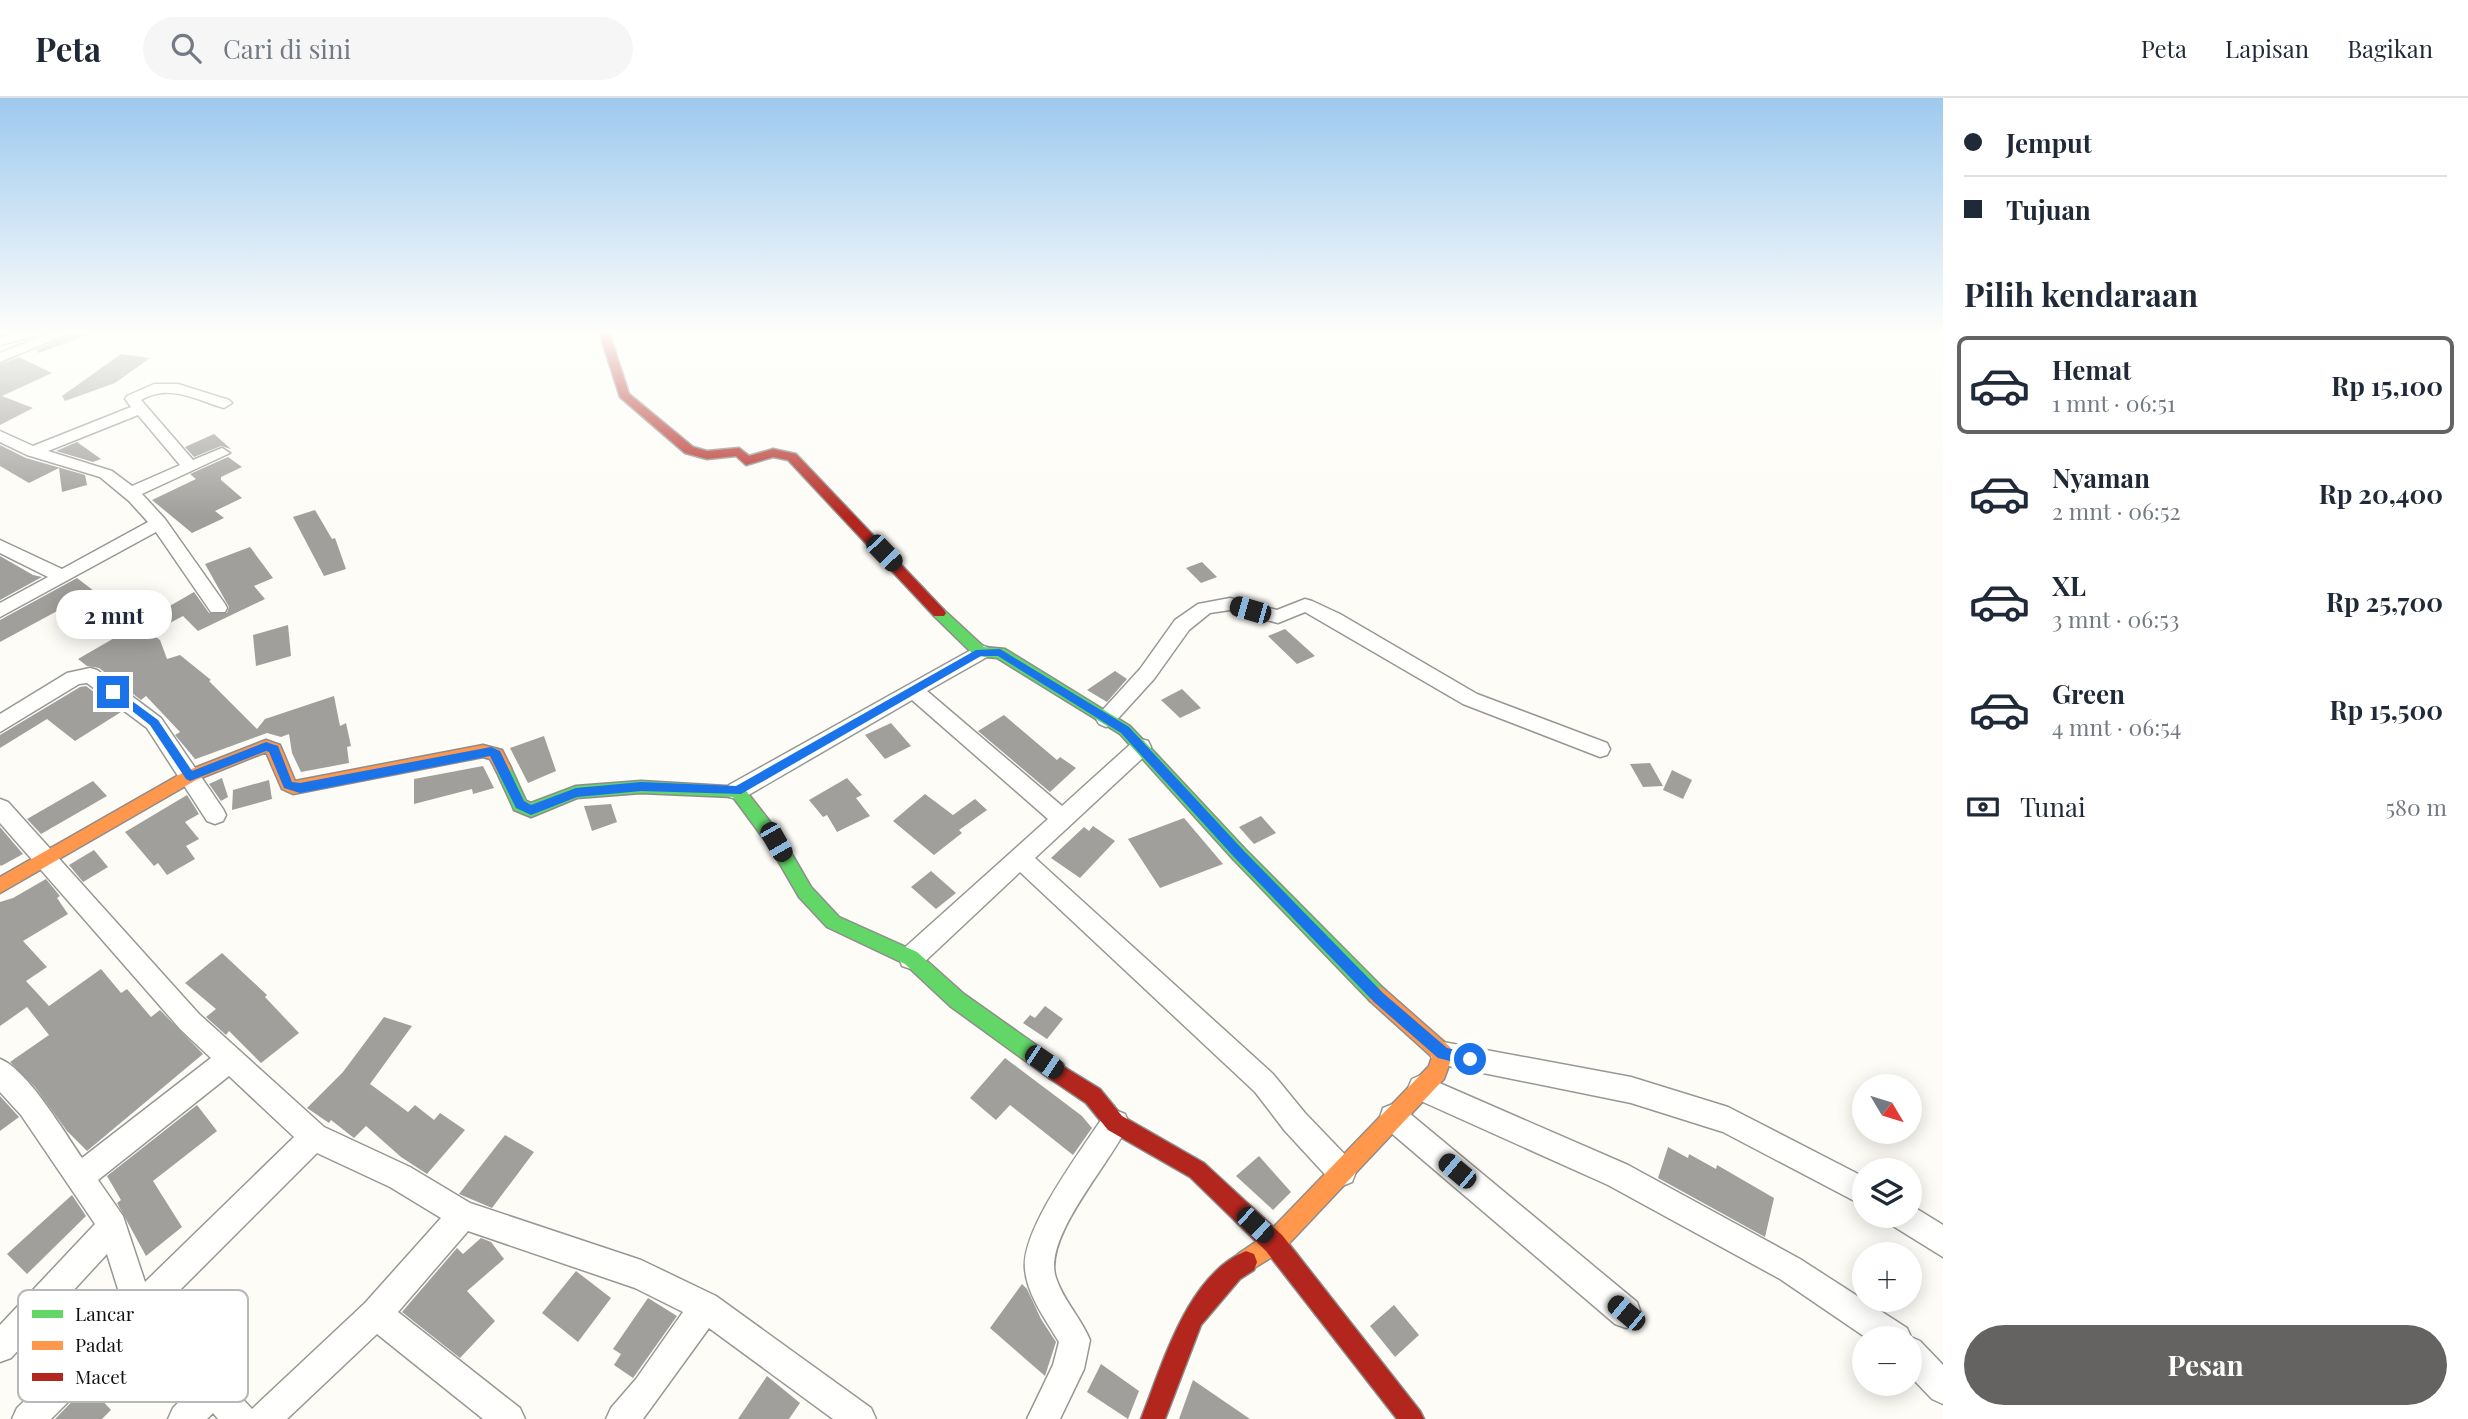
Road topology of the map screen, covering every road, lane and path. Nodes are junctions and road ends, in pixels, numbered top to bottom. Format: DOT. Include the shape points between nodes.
graph roads {
  1 [pos="144,394"];
  2 [pos="197,394"];
  3 [pos="624,394"];
  4 [pos="224,403"];
  5 [pos="139,409"];
  6 [pos="0,436"];
  7 [pos="33,452"];
  8 [pos="222,453"];
  9 [pos="190,467"];
  10 [pos="131,493"];
  11 [pos="159,523"];
  12 [pos="0,546"];
  13 [pos="61,576"];
  14 [pos="218,608"];
  15 [pos="0,611"];
  16 [pos="980,652"];
  17 [pos="913,690"];
  18 [pos="5,716"];
  19 [pos="1106,719"];
  20 [pos="1141,747"];
  21 [pos="1600,749"];
  22 [pos="190,776"];
  23 [pos="737,791"];
  24 [pos="0,808"];
  25 [pos="215,815"];
  26 [pos="1063,818"];
  27 [pos="1020,858"];
  28 [pos="45,859"];
  29 [pos="0,886"];
  30 [pos="911,958"];
  31 [pos="1443,1054"];
  32 [pos="230,1059"];
  33 [pos="0,1072"];
  34 [pos="1421,1088"];
  35 [pos="1393,1117"];
  36 [pos="1115,1123"];
  37 [pos="314,1137"];
  38 [pos="1342,1171"];
  39 [pos="79,1178"];
  40 [pos="1852,1186"];
  41 [pos="463,1215"];
  42 [pos="113,1226"];
  43 [pos="1921,1228"];
  44 [pos="1943,1242"];
  45 [pos="1274,1243"];
  46 [pos="53,1290"];
  47 [pos="133,1290"];
  48 [pos="158,1290"];
  49 [pos="705,1307"];
  50 [pos="1626,1313"];
  51 [pos="376,1314"];
  52 [pos="1876,1326"];
  53 [pos="18,1328"];
  54 [pos="0,1347"];
  55 [pos="1922,1366"];
  56 [pos="1943,1388"];
  57 [pos="45,1402"];
  58 [pos="201,1402"];
  59 [pos="224,1402"];
  60 [pos="28,1419"];
  61 [pos="184,1419"];
  62 [pos="240,1419"];
  63 [pos="264,1419"];
  64 [pos="509,1419"];
  65 [pos="622,1419"];
  66 [pos="860,1419"];
  67 [pos="1044,1419"];
  68 [pos="1153,1419"];
  69 [pos="1412,1419"];
  1 -- 5 [label="street" via="132,399"];
  2 -- 4 [label="street"];
  3 -- 16 [label="street" via="694,453 739,452 746,461 773,453 792,457"];
  5 -- 7 [label="street"];
  5 -- 9 [label="street"];
  6 -- 7 [label="street"];
  7 -- 10 [label="street" via="106,474"];
  8 -- 9 [label="street"];
  9 -- 10 [label="street"];
  10 -- 11 [label="street"];
  11 -- 13 [label="street"];
  11 -- 14 [label="street"];
  12 -- 13 [label="street"];
  13 -- 15 [label="street"];
  16 -- 17 [label="street"];
  16 -- 19 [label="street" via="1000,653"];
  17 -- 23 [label="street"];
  17 -- 26 [label="street"];
  18 -- 22 [label="street" via="74,678 90,676 154,723"];
  19 -- 20 [label="street"];
  19 -- 21 [label="street" via="1147,674 1182,625 1205,608 1230,604 1279,617 1306,605 1470,699"];
  20 -- 26 [label="street"];
  20 -- 31 [label="street" via="1379,997"];
  22 -- 23 [label="street" via="266,746 274,749 288,785 300,788 491,751 520,805 531,810 576,792 641,787"];
  22 -- 25 [label="street"];
  22 -- 28 [label="street"];
  23 -- 30 [label="street" via="776,842 805,892 833,922"];
  24 -- 28 [label="street"];
  26 -- 27 [label="street"];
  27 -- 30 [label="street"];
  27 -- 38 [label="street" via="1264,1083"];
  28 -- 29 [label="street"];
  28 -- 32 [label="street" via="190,1022"];
  30 -- 36 [label="street" via="1005,1037 1093,1096"];
  31 -- 34 [label="street" via="1437,1072"];
  31 -- 40 [label="street" via="1632,1090 1728,1120"];
  32 -- 37 [label="street"];
  32 -- 39 [label="street"];
  33 -- 39 [label="street" via="30,1106"];
  34 -- 35 [label="street"];
  34 -- 52 [label="street" via="1618,1175 1790,1269"];
  35 -- 38 [label="street"];
  35 -- 50 [label="street"];
  36 -- 45 [label="street" via="1197,1170"];
  36 -- 67 [label="street" via="1049,1229 1040,1253 1042,1283 1075,1349"];
  37 -- 41 [label="street" via="400,1177"];
  37 -- 48 [label="street"];
  38 -- 45 [label="street"];
  39 -- 42 [label="street"];
  41 -- 49 [label="street" via="641,1275"];
  41 -- 51 [label="street"];
  42 -- 46 [label="street"];
  42 -- 47 [label="street"];
  43 -- 44 [label="street"];
  45 -- 68 [label="street" via="1232,1271 1193,1317"];
  45 -- 69 [label="street"];
  49 -- 65 [label="street"];
  49 -- 66 [label="street"];
  51 -- 63 [label="street"];
  51 -- 64 [label="street"];
  53 -- 54 [label="street"];
  55 -- 56 [label="street"];
  57 -- 60 [label="street"];
  58 -- 61 [label="street"];
  59 -- 62 [label="street"];
}
